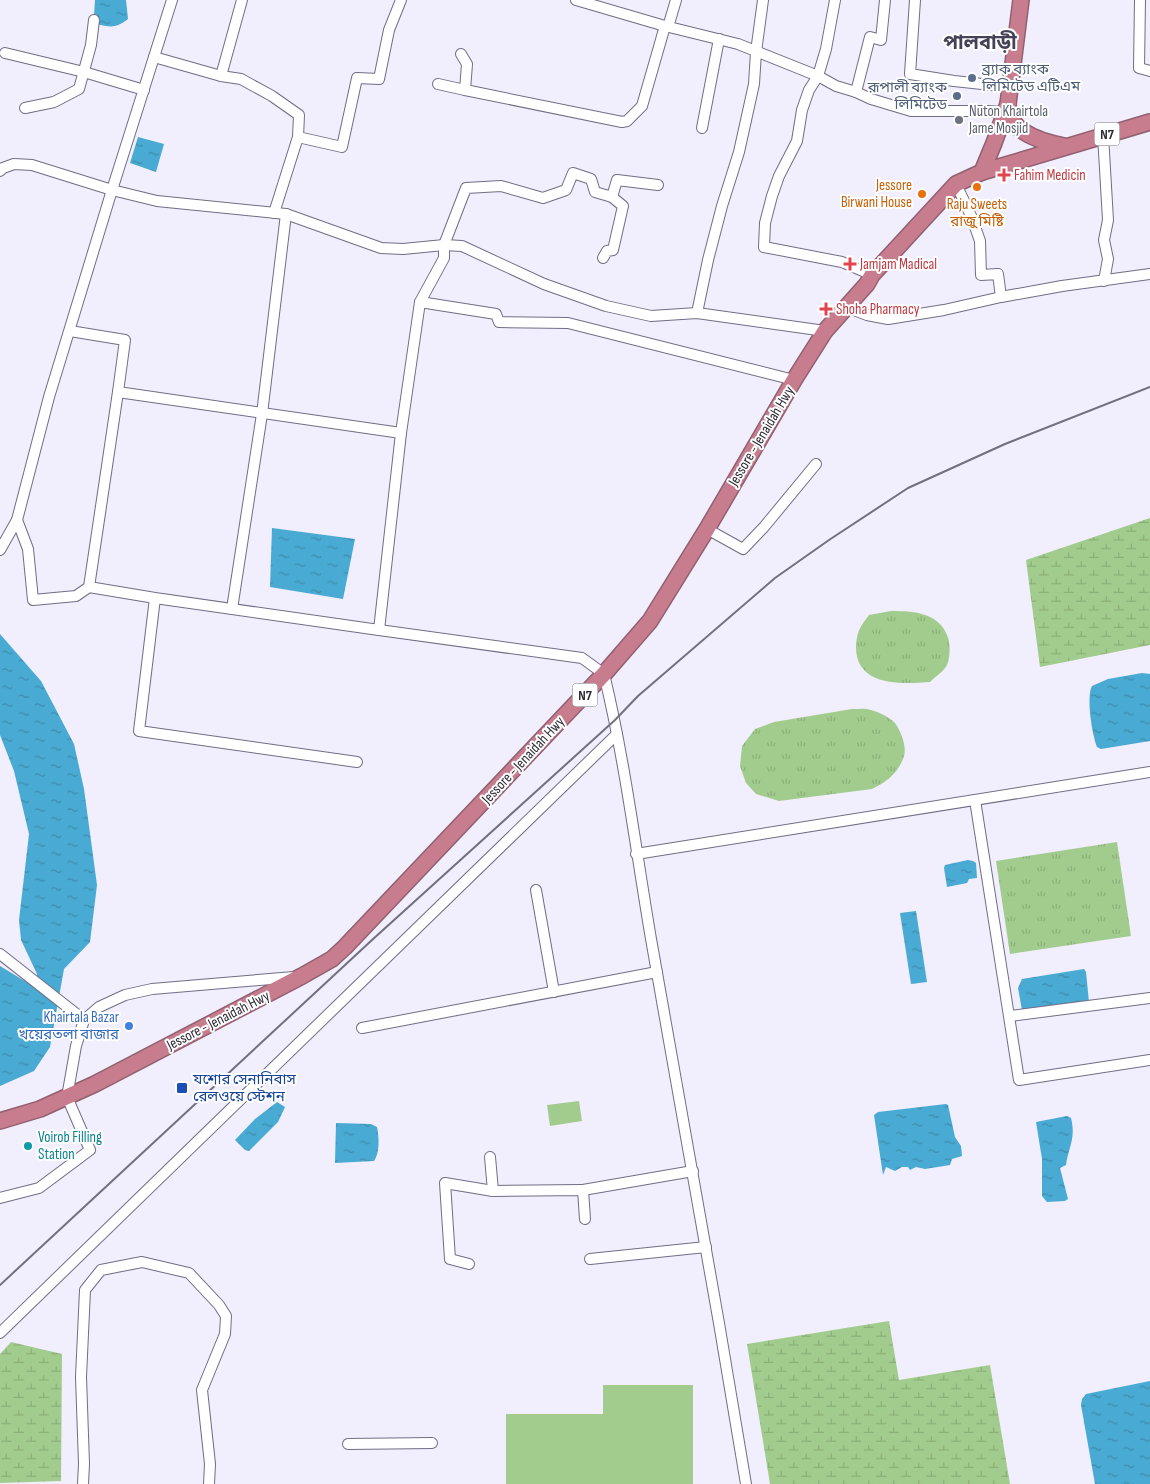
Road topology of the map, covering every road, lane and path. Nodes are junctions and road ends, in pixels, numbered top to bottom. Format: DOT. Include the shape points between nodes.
graph roads {
  1 [pos="172,0"];
  2 [pos="242,0"];
  3 [pos="401,0"];
  4 [pos="576,0"];
  5 [pos="676,0"];
  6 [pos="763,0"];
  7 [pos="835,0"];
  8 [pos="885,0"];
  9 [pos="915,0"];
  10 [pos="1021,0"];
  11 [pos="1140,0"];
  12 [pos="94,20"];
  13 [pos="666,26"];
  14 [pos="719,39"];
  15 [pos="756,52"];
  16 [pos="5,54"];
  17 [pos="461,54"];
  18 [pos="154,57"];
  19 [pos="1150,71"];
  20 [pos="84,72"];
  21 [pos="221,76"];
  22 [pos="818,76"];
  23 [pos="438,84"];
  24 [pos="1010,86"];
  25 [pos="144,90"];
  26 [pos="465,90"];
  27 [pos="856,92"];
  28 [pos="25,108"];
  29 [pos="1007,108"];
  30 [pos="1150,122"];
  31 [pos="702,128"];
  32 [pos="1103,135"];
  33 [pos="298,137"];
  34 [pos="1064,146"];
  35 [pos="0,171"];
  36 [pos="982,172"];
  37 [pos="956,184"];
  38 [pos="658,185"];
  39 [pos="112,190"];
  40 [pos="612,197"];
  41 [pos="274,213"];
  42 [pos="286,214"];
  43 [pos="444,246"];
  44 [pos="603,258"];
  45 [pos="1150,274"];
  46 [pos="872,275"];
  47 [pos="1104,280"];
  48 [pos="1001,297"];
  49 [pos="420,302"];
  50 [pos="846,307"];
  51 [pos="697,313"];
  52 [pos="70,331"];
  53 [pos="825,331"];
  54 [pos="794,380"];
  55 [pos="118,392"];
  56 [pos="262,414"];
  57 [pos="401,433"];
  58 [pos="816,464"];
  59 [pos="17,520"];
  60 [pos="707,529"];
  61 [pos="0,550"];
  62 [pos="89,587"];
  63 [pos="156,598"];
  64 [pos="232,610"];
  65 [pos="380,630"];
  66 [pos="604,674"];
  67 [pos="617,734"];
  68 [pos="358,762"];
  69 [pos="1150,772"];
  70 [pos="975,800"];
  71 [pos="636,854"];
  72 [pos="536,890"];
  73 [pos="0,954"];
  74 [pos="657,972"];
  75 [pos="302,976"];
  76 [pos="554,992"];
  77 [pos="1150,998"];
  78 [pos="1010,1016"];
  79 [pos="84,1020"];
  80 [pos="362,1028"];
  81 [pos="1150,1060"];
  82 [pos="67,1097"];
  83 [pos="0,1121"];
  84 [pos="490,1157"];
  85 [pos="693,1171"];
  86 [pos="583,1190"];
  87 [pos="493,1191"];
  88 [pos="0,1198"];
  89 [pos="585,1219"];
  90 [pos="706,1247"];
  91 [pos="590,1259"];
  92 [pos="470,1264"];
  93 [pos="0,1333"];
  94 [pos="432,1443"];
  95 [pos="348,1444"];
  96 [pos="83,1484"];
  97 [pos="208,1484"];
  98 [pos="746,1484"];
  1 -- 18 [label="street"];
  2 -- 21 [label="street"];
  3 -- 33 [label="street" via="389,30 379,79 357,78 342,147"];
  4 -- 13 [label="street"];
  5 -- 13 [label="street"];
  6 -- 15 [label="street"];
  7 -- 22 [label="street"];
  8 -- 27 [label="street" via="881,40 870,37"];
  9 -- 24 [label="street" via="910,74"];
  10 -- 24 [label="highway"];
  11 -- 19 [label="street" via="1140,68"];
  12 -- 20 [label="street"];
  13 -- 14 [label="street"];
  13 -- 26 [label="street" via="642,106 627,121"];
  14 -- 15 [label="street"];
  14 -- 31 [label="street"];
  15 -- 22 [label="street"];
  15 -- 51 [label="street" via="754,84 739,152 722,206"];
  16 -- 20 [label="street"];
  17 -- 26 [label="street" via="467,64"];
  18 -- 21 [label="street"];
  18 -- 25 [label="street"];
  20 -- 25 [label="street"];
  20 -- 28 [label="street" via="77,90 54,102"];
  21 -- 33 [label="street" via="241,79 299,115"];
  22 -- 27 [label="street"];
  22 -- 46 [label="street" via="804,104 797,142 772,196 765,223 764,247 842,262"];
  23 -- 26 [label="street"];
  24 -- 29 [label="highway"];
  25 -- 39 [label="street"];
  27 -- 29 [label="street" via="871,100 911,111"];
  29 -- 34 [label="highway, N7" via="1021,129 1040,140"];
  29 -- 36 [label="highway"];
  30 -- 32 [label="highway, N7"];
  32 -- 34 [label="highway, N7"];
  32 -- 47 [label="street" via="1108,220 1104,240 1108,259"];
  33 -- 41 [label="street"];
  34 -- 36 [label="highway, N7"];
  35 -- 39 [label="street" via="14,164 32,165"];
  36 -- 37 [label="highway, Jessore - Jenaidah Hwy / N7"];
  37 -- 46 [label="highway, Jessore - Jenaidah Hwy / N7"];
  37 -- 48 [label="street" via="980,241 981,275 998,274"];
  38 -- 40 [label="street" via="617,180"];
  39 -- 41 [label="street" via="157,201"];
  39 -- 52 [label="street"];
  40 -- 43 [label="street" via="595,192 591,179 573,173 566,190 543,198 501,186 466,188"];
  40 -- 44 [label="street" via="622,206 613,250 607,251"];
  41 -- 42 [label="street"];
  42 -- 43 [label="street" via="381,248"];
  42 -- 56 [label="street"];
  43 -- 49 [label="street" via="444,258"];
  43 -- 51 [label="street" via="462,246 544,284 606,306 651,316"];
  45 -- 47 [label="street"];
  46 -- 50 [label="highway, Jessore - Jenaidah Hwy / N7"];
  47 -- 48 [label="street"];
  48 -- 50 [label="street" via="888,319"];
  49 -- 54 [label="street" via="496,314 500,322 568,323"];
  49 -- 57 [label="street"];
  50 -- 53 [label="highway, Jessore - Jenaidah Hwy / N7"];
  51 -- 53 [label="street"];
  52 -- 55 [label="street" via="125,340"];
  52 -- 59 [label="street"];
  53 -- 54 [label="highway, Jessore - Jenaidah Hwy / N7"];
  54 -- 60 [label="highway, Jessore - Jenaidah Hwy / N7"];
  55 -- 56 [label="street"];
  55 -- 62 [label="street"];
  56 -- 57 [label="street"];
  56 -- 64 [label="street"];
  57 -- 65 [label="street"];
  58 -- 60 [label="street" via="743,549"];
  59 -- 61 [label="street"];
  59 -- 62 [label="street" via="28,548 33,600 76,596"];
  60 -- 66 [label="highway, Jessore - Jenaidah Hwy / N7" via="650,621"];
  62 -- 63 [label="street"];
  63 -- 64 [label="street"];
  63 -- 68 [label="street" via="139,731"];
  64 -- 65 [label="street"];
  65 -- 66 [label="street" via="582,658"];
  66 -- 67 [label="street"];
  66 -- 75 [label="highway, Jessore - Jenaidah Hwy / N7" via="345,947 332,959"];
  67 -- 71 [label="street"];
  67 -- 93 [label="street"];
  69 -- 70 [label="street"];
  70 -- 71 [label="street"];
  70 -- 78 [label="street"];
  71 -- 74 [label="street"];
  72 -- 76 [label="street"];
  73 -- 79 [label="street"];
  74 -- 76 [label="street"];
  74 -- 85 [label="street"];
  75 -- 79 [label="street" via="152,989 113,1000"];
  75 -- 82 [label="highway, Jessore - Jenaidah Hwy / N7"];
  76 -- 80 [label="street"];
  77 -- 78 [label="street"];
  78 -- 81 [label="street" via="1020,1080"];
  79 -- 82 [label="street"];
  82 -- 83 [label="highway, Jessore - Jenaidah Hwy / N7"];
  82 -- 88 [label="street" via="90,1150 39,1188"];
  84 -- 87 [label="street"];
  85 -- 86 [label="street"];
  85 -- 90 [label="street"];
  86 -- 87 [label="street"];
  86 -- 89 [label="street"];
  87 -- 92 [label="street" via="445,1183 450,1259"];
  90 -- 91 [label="street"];
  90 -- 98 [label="street"];
  94 -- 95 [label="street"];
  96 -- 97 [label="street" via="81,1377 85,1290 101,1270 142,1262 189,1273 226,1316 225,1334 202,1390 210,1464"];
}
